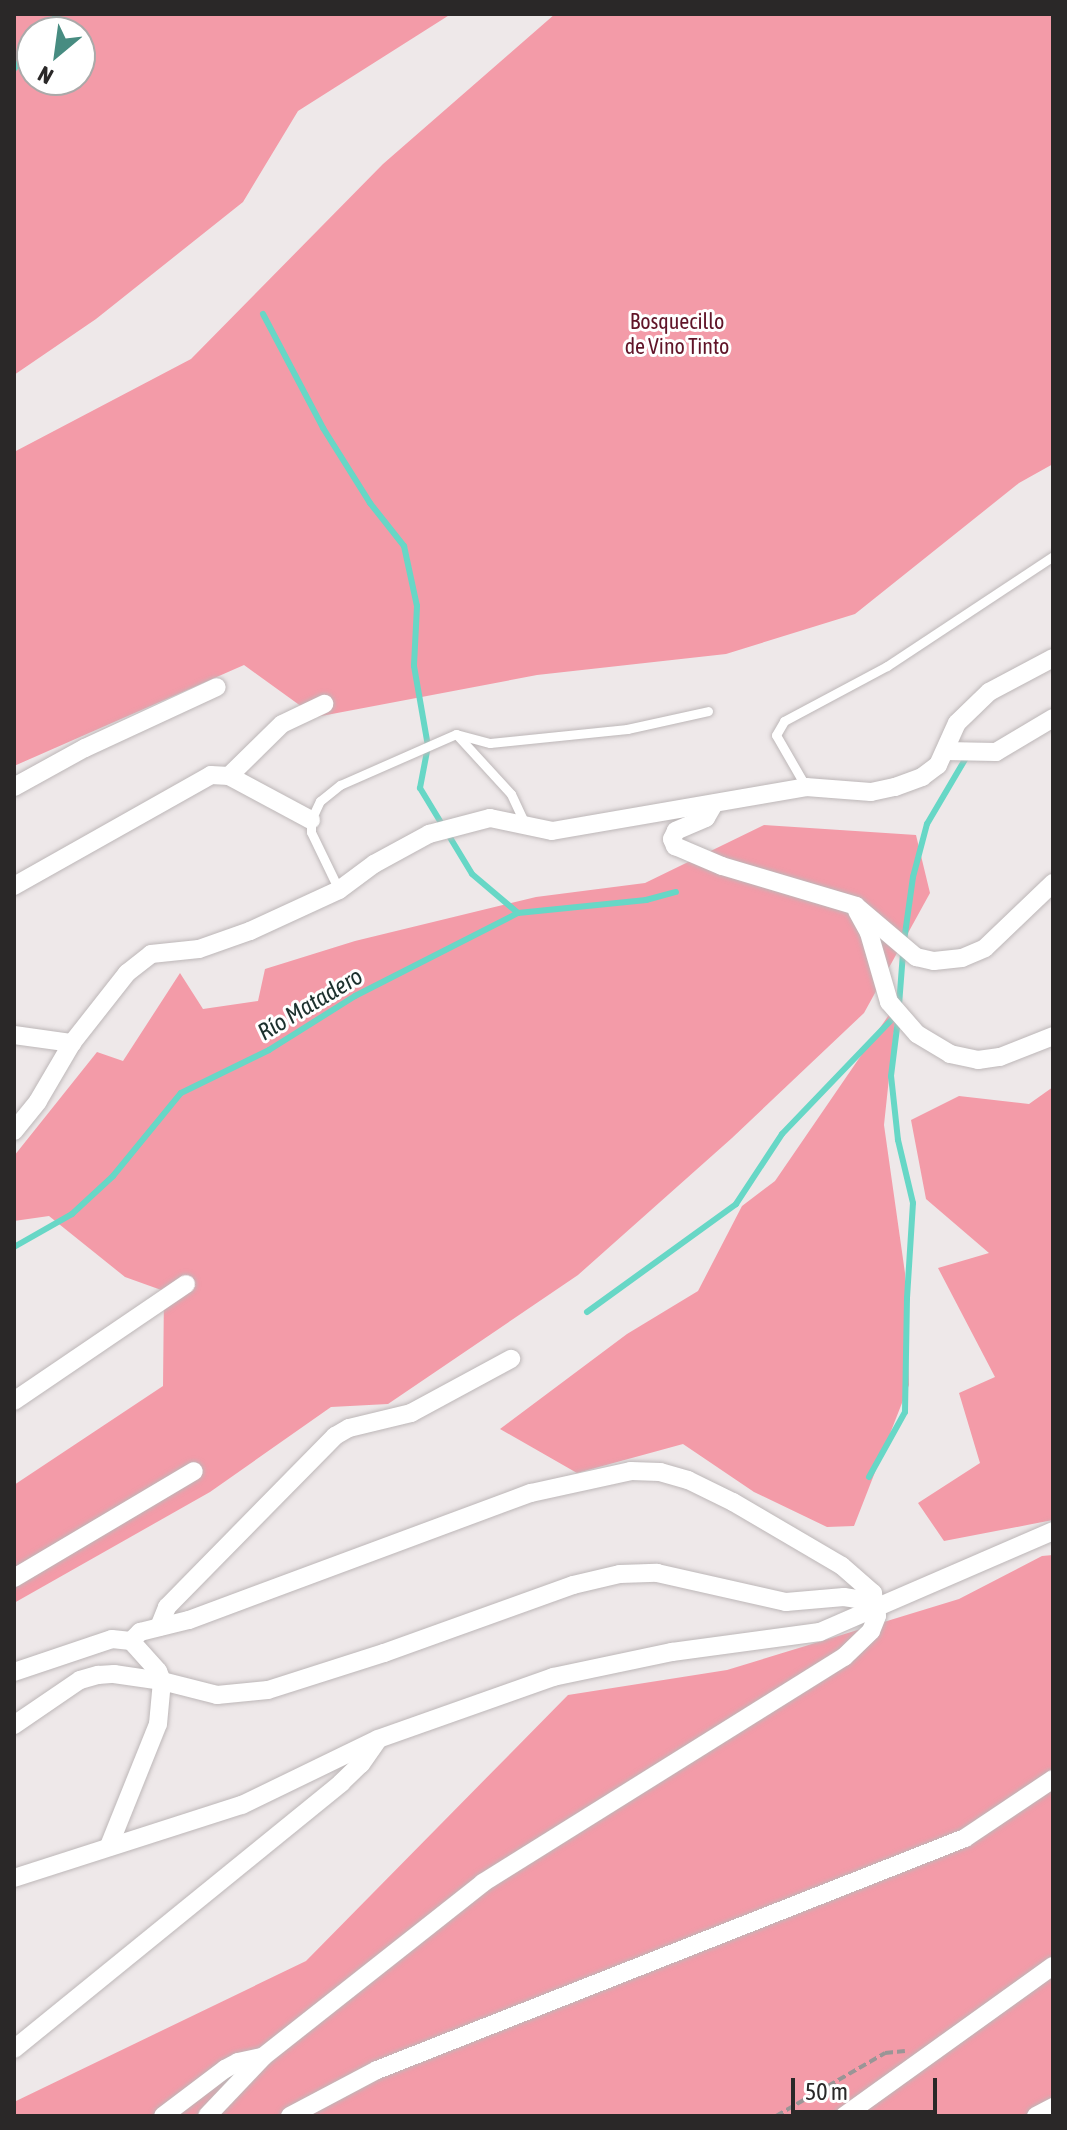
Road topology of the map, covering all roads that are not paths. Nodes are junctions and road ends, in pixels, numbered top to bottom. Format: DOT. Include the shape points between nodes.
graph roads {
  1 [pos="1053,556"];
  2 [pos="1053,658"];
  3 [pos="217,687"];
  4 [pos="324,704"];
  5 [pos="708,711"];
  6 [pos="1053,718"];
  7 [pos="456,734"];
  8 [pos="945,751"];
  9 [pos="229,776"];
  10 [pos="14,787"];
  11 [pos="806,787"];
  12 [pos="714,804"];
  13 [pos="311,820"];
  14 [pos="526,827"];
  15 [pos="1053,883"];
  16 [pos="14,886"];
  17 [pos="339,890"];
  18 [pos="854,905"];
  19 [pos="14,1035"];
  20 [pos="1053,1036"];
  21 [pos="72,1043"];
  22 [pos="14,1131"];
  23 [pos="186,1284"];
  24 [pos="511,1359"];
  25 [pos="14,1401"];
  26 [pos="194,1471"];
  27 [pos="1053,1531"];
  28 [pos="14,1578"];
  29 [pos="875,1606"];
  30 [pos="159,1627"];
  31 [pos="131,1641"];
  32 [pos="14,1672"];
  33 [pos="162,1681"];
  34 [pos="14,1725"];
  35 [pos="378,1739"];
  36 [pos="1053,1779"];
  37 [pos="109,1846"];
  38 [pos="14,1878"];
  39 [pos="1053,1966"];
  40 [pos="14,2049"];
  41 [pos="263,2057"];
  42 [pos="1053,2107"];
  43 [pos="163,2116"];
  44 [pos="207,2116"];
  45 [pos="290,2116"];
  46 [pos="844,2116"];
  47 [pos="1036,2116"];
  1 -- 11 [label="lane" via="887,666 784,721 776,735"];
  2 -- 8 [label="street" via="989,692 957,723"];
  3 -- 10 [label="street"];
  4 -- 9 [label="street" via="282,724"];
  5 -- 7 [label="lane" via="627,729 490,743"];
  6 -- 8 [label="street" via="996,752"];
  7 -- 13 [label="lane" via="328,792"];
  7 -- 14 [label="lane" via="511,794"];
  8 -- 11 [label="street" via="938,765 922,777 895,787 871,792"];
  9 -- 13 [label="street"];
  9 -- 16 [label="street" via="211,775"];
  11 -- 12 [label="street"];
  12 -- 14 [label="street" via="552,831"];
  12 -- 18 [label="street" via="706,818 676,831 675,846 722,866"];
  13 -- 17 [label="lane" via="313,843"];
  14 -- 17 [label="street" via="490,818 429,834"];
  15 -- 18 [label="street" via="985,948 962,958 916,957"];
  17 -- 21 [label="street" via="199,949 143,958"];
  18 -- 20 [label="street" via="869,933 889,1002 917,1034 950,1054 978,1060"];
  19 -- 21 [label="street"];
  21 -- 22 [label="street"];
  23 -- 25 [label="street"];
  24 -- 30 [label="street" via="411,1413 335,1436 186,1586 167,1607"];
  26 -- 28 [label="street"];
  27 -- 29 [label="street"];
  29 -- 30 [label="street" via="873,1593 842,1566 733,1502 688,1480 631,1471 531,1493"];
  29 -- 33 [label="street" via="844,1597 786,1602 635,1572 573,1585 268,1690 217,1695"];
  29 -- 35 [label="street" via="820,1632 672,1652 553,1677"];
  29 -- 41 [label="street" via="871,1631 844,1657 483,1883"];
  30 -- 31 [label="street" via="140,1632"];
  31 -- 32 [label="street" via="96,1642"];
  31 -- 33 [label="street"];
  33 -- 34 [label="street" via="114,1674 80,1680"];
  33 -- 37 [label="street" via="158,1724"];
  35 -- 37 [label="street" via="242,1805"];
  35 -- 40 [label="street" via="341,1783"];
  36 -- 45 [label="street" via="965,1838 377,2070"];
  37 -- 38 [label="street"];
  39 -- 46 [label="street"];
  41 -- 43 [label="street" via="225,2069"];
  41 -- 44 [label="street"];
  42 -- 47 [label="street"];
}
